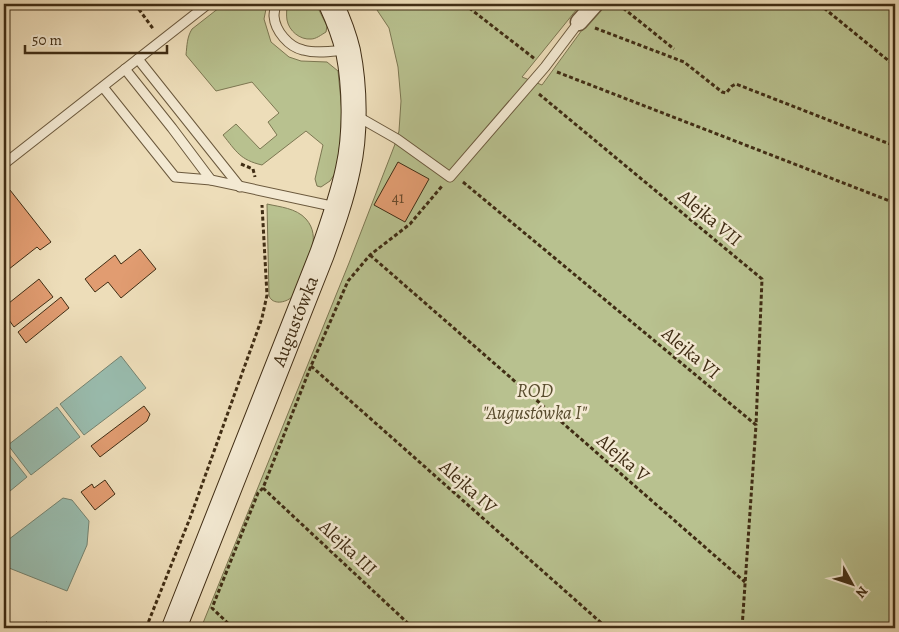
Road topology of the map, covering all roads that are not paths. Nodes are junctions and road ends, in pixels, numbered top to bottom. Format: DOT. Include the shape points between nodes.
graph roads {
  1 [pos="208,4"];
  2 [pos="276,4"];
  3 [pos="331,4"];
  4 [pos="595,4"];
  5 [pos="579,22"];
  6 [pos="347,50"];
  7 [pos="138,59"];
  8 [pos="125,69"];
  9 [pos="103,87"];
  10 [pos="353,113"];
  11 [pos="4,164"];
  12 [pos="211,180"];
  13 [pos="240,187"];
  14 [pos="339,208"];
  15 [pos="174,628"];
  1 -- 7 [label="lane"];
  2 -- 6 [label="lane" via="276,26 291,45 316,52"];
  3 -- 6 [label="street, Augustówka"];
  4 -- 5 [label="street"];
  5 -- 10 [label="lane" via="545,67 450,177"];
  6 -- 10 [label="street, Augustówka"];
  7 -- 8 [label="lane"];
  7 -- 13 [label="lane"];
  8 -- 9 [label="lane"];
  8 -- 12 [label="lane"];
  9 -- 11 [label="lane"];
  9 -- 12 [label="lane" via="175,177"];
  10 -- 14 [label="street, Augustówka" via="349,168"];
  12 -- 13 [label="lane"];
  13 -- 14 [label="lane"];
  14 -- 15 [label="street, Augustówka"];
}
